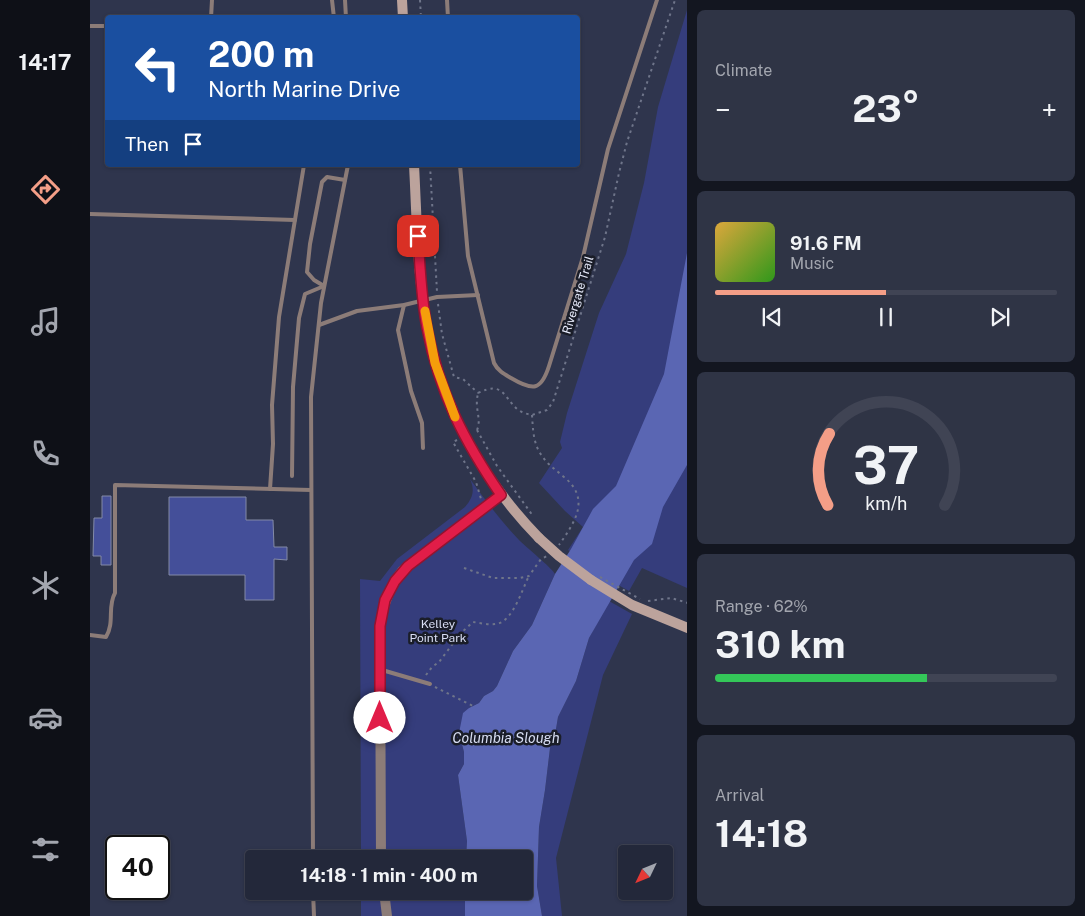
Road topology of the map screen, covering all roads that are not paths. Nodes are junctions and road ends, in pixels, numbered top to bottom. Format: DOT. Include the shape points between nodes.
graph roads {
  1 [pos="212,0"];
  2 [pos="332,0"];
  3 [pos="345,0"];
  4 [pos="402,0"];
  5 [pos="446,0"];
  6 [pos="657,0"];
  7 [pos="211,15"];
  8 [pos="334,15"];
  9 [pos="346,15"];
  10 [pos="404,15"];
  11 [pos="448,15"];
  12 [pos="90,26"];
  13 [pos="105,26"];
  14 [pos="304,167"];
  15 [pos="348,167"];
  16 [pos="414,167"];
  17 [pos="460,167"];
  18 [pos="345,180"];
  19 [pos="90,214"];
  20 [pos="295,220"];
  21 [pos="324,286"];
  22 [pos="478,295"];
  23 [pos="423,301"];
  24 [pos="404,305"];
  25 [pos="319,324"];
  26 [pos="423,448"];
  27 [pos="292,476"];
  28 [pos="270,489"];
  29 [pos="311,490"];
  30 [pos="501,495"];
  31 [pos="687,628"];
  32 [pos="90,635"];
  33 [pos="380,669"];
  34 [pos="430,684"];
  35 [pos="313,850"];
  36 [pos="381,850"];
  37 [pos="313,900"];
  38 [pos="385,900"];
  39 [pos="314,916"];
  40 [pos="387,916"];
  1 -- 7 [label="lane"];
  2 -- 8 [label="lane"];
  3 -- 9 [label="lane"];
  4 -- 10 [label="main road"];
  5 -- 11 [label="lane"];
  6 -- 22 [label="lane" via="604,162 582,260 545,376 539,384 525,386 497,368"];
  12 -- 13 [label="lane"];
  14 -- 20 [label="lane"];
  15 -- 18 [label="lane"];
  16 -- 23 [label="main road"];
  17 -- 22 [label="lane" via="468,256"];
  18 -- 21 [label="lane"];
  18 -- 21 [label="lane" via="327,177 322,182 307,272"];
  19 -- 20 [label="lane"];
  20 -- 28 [label="lane" via="279,317"];
  21 -- 25 [label="lane"];
  21 -- 27 [label="lane" via="305,294 299,318 293,387"];
  22 -- 23 [label="lane"];
  23 -- 24 [label="lane"];
  23 -- 30 [label="main road" via="435,363 449,403 464,437"];
  24 -- 25 [label="lane" via="357,310"];
  24 -- 26 [label="lane" via="398,330 411,392 422,423"];
  25 -- 29 [label="lane" via="311,397"];
  28 -- 29 [label="lane"];
  28 -- 32 [label="lane" via="115,485 115,593 111,630 106,637"];
  29 -- 35 [label="lane"];
  30 -- 31 [label="main road, bridge" via="539,538 575,569"];
  30 -- 33 [label="street" via="408,566 395,581 382,613"];
  33 -- 34 [label="lane"];
  33 -- 36 [label="street"];
  37 -- 39 [label="lane"];
  38 -- 40 [label="street"];
}
